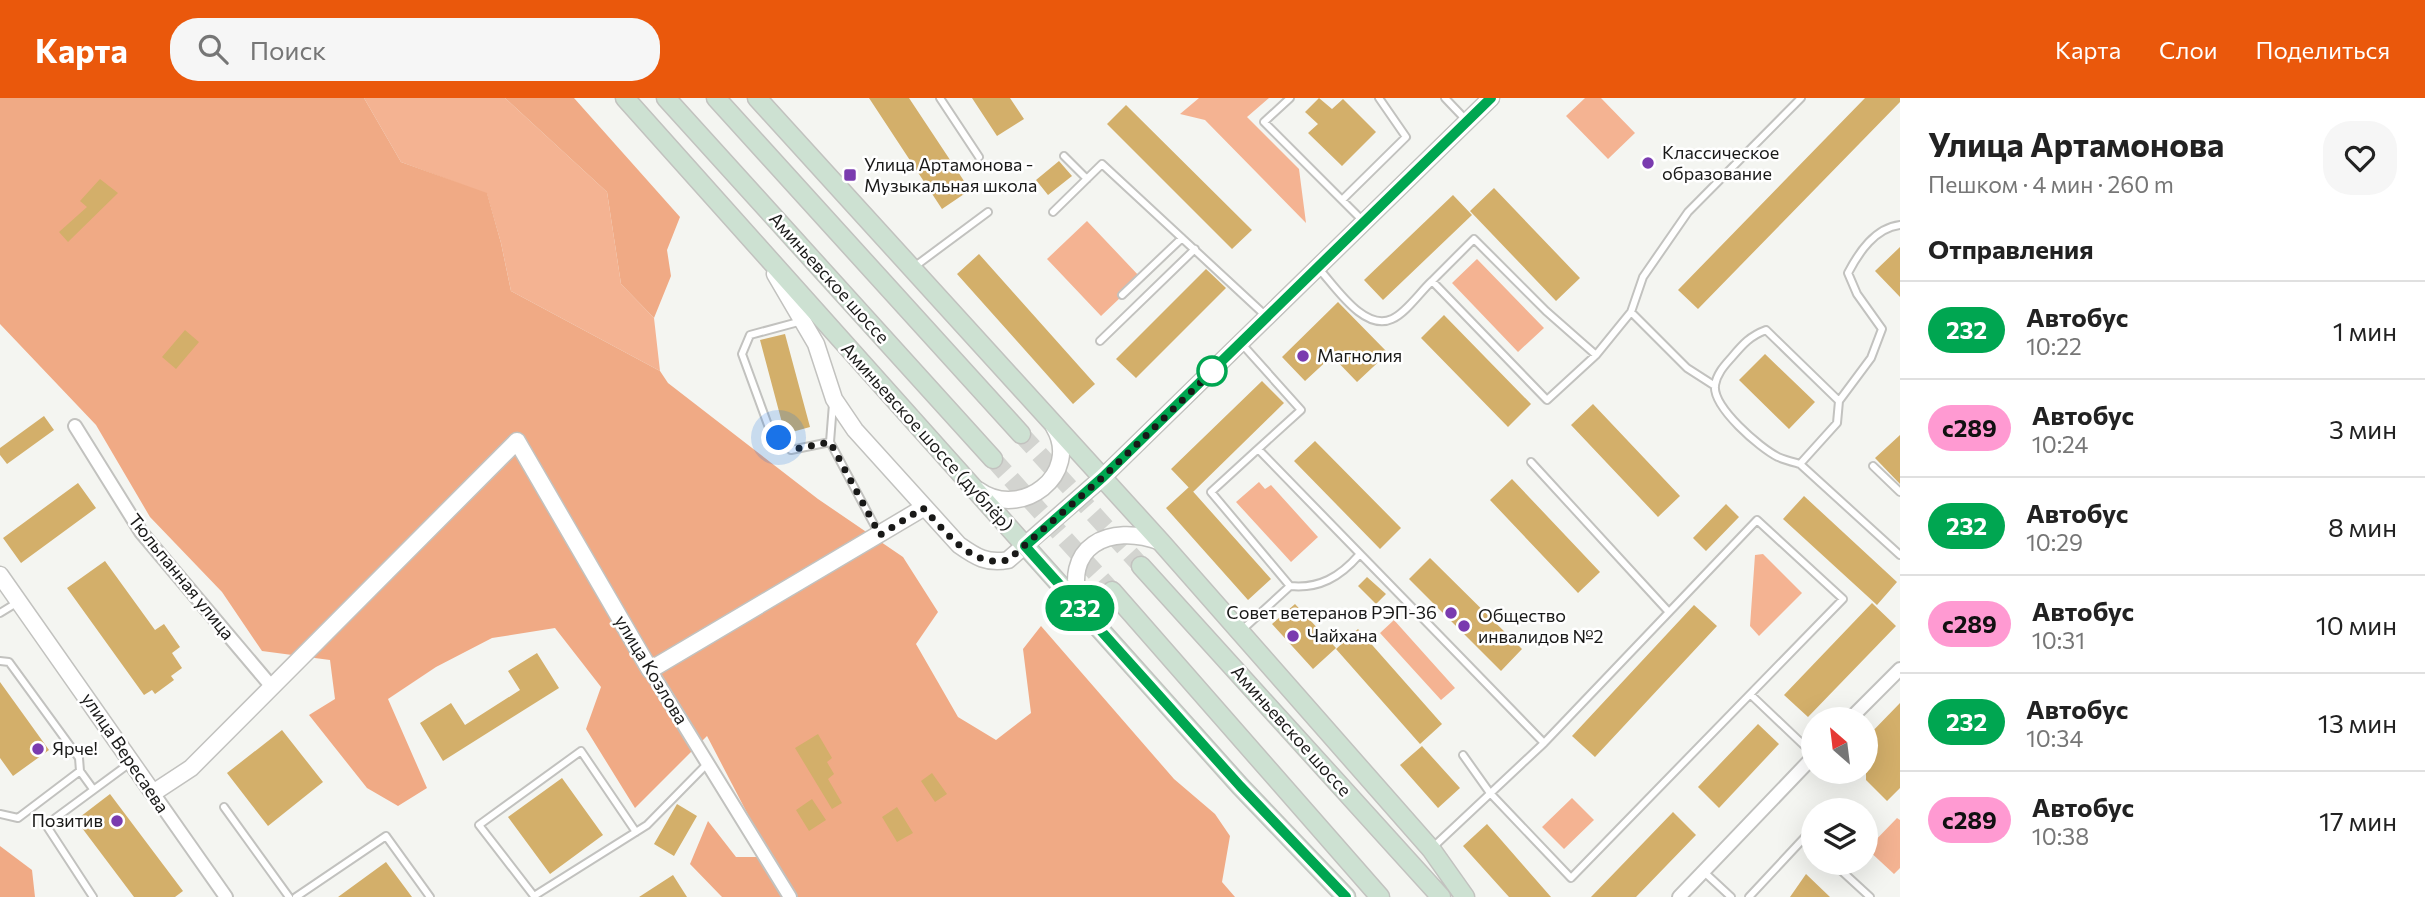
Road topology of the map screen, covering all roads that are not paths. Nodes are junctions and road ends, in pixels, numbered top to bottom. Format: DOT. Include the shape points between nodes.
graph roads {
  1 [pos="625,98"];
  2 [pos="666,98"];
  3 [pos="716,98"];
  4 [pos="757,98"];
  5 [pos="940,98"];
  6 [pos="1290,98"];
  7 [pos="1379,98"];
  8 [pos="1445,98"];
  9 [pos="1491,98"];
  10 [pos="1801,98"];
  11 [pos="1467,121"];
  12 [pos="1064,156"];
  13 [pos="979,157"];
  14 [pos="1087,179"];
  15 [pos="1342,200"];
  16 [pos="988,212"];
  17 [pos="1053,212"];
  18 [pos="1365,223"];
  19 [pos="1900,225"];
  20 [pos="1182,238"];
  21 [pos="1195,249"];
  22 [pos="762,252"];
  23 [pos="912,268"];
  24 [pos="1318,268"];
  25 [pos="1432,281"];
  26 [pos="1122,295"];
  27 [pos="1631,312"];
  28 [pos="1268,318"];
  29 [pos="804,321"];
  30 [pos="1100,341"];
  31 [pos="1241,343"];
  32 [pos="1596,355"];
  33 [pos="1714,386"];
  34 [pos="834,399"];
  35 [pos="1839,401"];
  36 [pos="1049,419"];
  37 [pos="75,426"];
  38 [pos="1021,434"];
  39 [pos="830,442"];
  40 [pos="1258,449"];
  41 [pos="993,459"];
  42 [pos="1531,462"];
  43 [pos="1800,464"];
  44 [pos="1873,466"];
  45 [pos="1103,477"];
  46 [pos="973,487"];
  47 [pos="1900,492"];
  48 [pos="923,508"];
  49 [pos="880,535"];
  50 [pos="1161,542"];
  51 [pos="1025,546"];
  52 [pos="1359,555"];
  53 [pos="1900,555"];
  54 [pos="1140,566"];
  55 [pos="0,575"];
  56 [pos="1290,586"];
  57 [pos="1112,591"];
  58 [pos="19,601"];
  59 [pos="1082,609"];
  60 [pos="1667,610"];
  61 [pos="0,613"];
  62 [pos="1240,632"];
  63 [pos="0,661"];
  64 [pos="1900,669"];
  65 [pos="650,670"];
  66 [pos="272,687"];
  67 [pos="1751,695"];
  68 [pos="1862,707"];
  69 [pos="1544,743"];
  70 [pos="1801,743"];
  71 [pos="1463,755"];
  72 [pos="133,760"];
  73 [pos="707,764"];
  74 [pos="1801,768"];
  75 [pos="80,771"];
  76 [pos="93,789"];
  77 [pos="153,793"];
  78 [pos="1490,793"];
  79 [pos="224,807"];
  80 [pos="0,814"];
  81 [pos="636,832"];
  82 [pos="1801,840"];
  83 [pos="1431,849"];
  84 [pos="1703,871"];
  85 [pos="1846,875"];
  86 [pos="298,896"];
  87 [pos="93,897"];
  88 [pos="226,897"];
  89 [pos="289,897"];
  90 [pos="430,897"];
  91 [pos="790,897"];
  92 [pos="1346,897"];
  93 [pos="1380,897"];
  94 [pos="1441,897"];
  95 [pos="1465,897"];
  96 [pos="1679,897"];
  97 [pos="1731,897"];
  98 [pos="1749,897"];
  99 [pos="1870,897"];
  1 -- 22 [label="main road, Аминьевское шоссе (дублёр)"];
  2 -- 41 [label="main road, Аминьевское шоссе"];
  3 -- 38 [label="main road, Аминьевское шоссе"];
  4 -- 23 [label="main road"];
  5 -- 13 [label="lane"];
  6 -- 15 [label="lane" via="1265,122"];
  7 -- 15 [label="lane" via="1406,137"];
  8 -- 11 [label="lane"];
  9 -- 11 [label="street"];
  10 -- 27 [label="lane" via="1688,212 1643,277"];
  11 -- 18 [label="street"];
  12 -- 14 [label="lane"];
  14 -- 17 [label="lane"];
  14 -- 20 [label="lane" via="1102,164"];
  15 -- 18 [label="lane"];
  16 -- 23 [label="lane"];
  18 -- 24 [label="street"];
  19 -- 35 [label="lane" via="1888,226 1861,250 1848,273 1882,329 1871,358"];
  20 -- 21 [label="lane"];
  20 -- 26 [label="lane"];
  21 -- 28 [label="lane"];
  21 -- 30 [label="lane"];
  22 -- 29 [label="street"];
  22 -- 46 [label="main road, Аминьевское шоссе (дублёр)"];
  23 -- 36 [label="main road"];
  24 -- 25 [label="lane" via="1361,315 1381,322 1394,319"];
  24 -- 28 [label="street"];
  25 -- 32 [label="lane" via="1474,239"];
  25 -- 32 [label="lane" via="1547,400"];
  27 -- 32 [label="lane"];
  27 -- 33 [label="lane" via="1688,368"];
  28 -- 31 [label="street"];
  29 -- 34 [label="street"];
  29 -- 39 [label="lane" via="750,335 743,354 768,425 791,450"];
  31 -- 40 [label="lane" via="1301,410"];
  31 -- 45 [label="street"];
  33 -- 35 [label="lane" via="1721,368 1750,336 1766,330"];
  33 -- 43 [label="lane" via="1731,418 1753,439 1778,457"];
  34 -- 39 [label="lane"];
  34 -- 48 [label="street"];
  35 -- 43 [label="lane" via="1837,422"];
  36 -- 45 [label="main road"];
  36 -- 46 [label="street" via="1060,437 1060,455 1055,473 1043,488 1009,502 990,499"];
  37 -- 66 [label="street, Тюльпанная улица" via="141,532"];
  39 -- 49 [label="lane"];
  40 -- 52 [label="lane"];
  40 -- 56 [label="lane" via="1211,492"];
  42 -- 60 [label="lane"];
  43 -- 53 [label="lane"];
  44 -- 47 [label="lane"];
  45 -- 50 [label="main road"];
  45 -- 51 [label="street"];
  46 -- 51 [label="main road, Аминьевское шоссе (дублёр)"];
  48 -- 49 [label="street"];
  48 -- 51 [label="street" via="979,559 1008,560"];
  49 -- 65 [label="street"];
  50 -- 59 [label="street" via="1125,533 1091,547 1074,579"];
  50 -- 62 [label="main road"];
  51 -- 59 [label="main road, Аминьевское шоссе (дублёр)"];
  52 -- 56 [label="lane" via="1342,574 1309,588"];
  52 -- 69 [label="lane"];
  54 -- 94 [label="main road, Аминьевское шоссе"];
  55 -- 58 [label="street, улица Вересаева"];
  56 -- 62 [label="lane"];
  57 -- 93 [label="main road"];
  58 -- 61 [label="lane"];
  58 -- 72 [label="street, улица Вересаева"];
  59 -- 92 [label="main road, Аминьевское шоссе (дублёр)"];
  60 -- 67 [label="lane" via="1757,520 1843,599"];
  60 -- 69 [label="lane"];
  62 -- 83 [label="main road"];
  63 -- 75 [label="lane" via="9,663 79,758"];
  64 -- 68 [label="street"];
  65 -- 66 [label="street, улица Козлова" via="517,440"];
  65 -- 73 [label="street, улица Козлова"];
  66 -- 77 [label="street" via="191,768"];
  67 -- 70 [label="lane"];
  67 -- 78 [label="lane" via="1571,878"];
  69 -- 78 [label="lane"];
  71 -- 78 [label="lane"];
  72 -- 76 [label="lane"];
  72 -- 77 [label="street, улица Вересаева"];
  73 -- 81 [label="lane"];
  73 -- 91 [label="street, улица Козлова"];
  74 -- 84 [label="street"];
  75 -- 76 [label="lane"];
  75 -- 80 [label="lane" via="18,818"];
  76 -- 87 [label="lane" via="46,825"];
  77 -- 88 [label="street, улица Вересаева"];
  78 -- 83 [label="lane"];
  79 -- 89 [label="lane"];
  81 -- 81 [label="lane" via="534,896 480,825 581,751"];
  82 -- 98 [label="lane"];
  83 -- 95 [label="main road"];
  84 -- 96 [label="street"];
  84 -- 97 [label="lane"];
  85 -- 99 [label="lane"];
  86 -- 90 [label="lane" via="386,836"];
}
